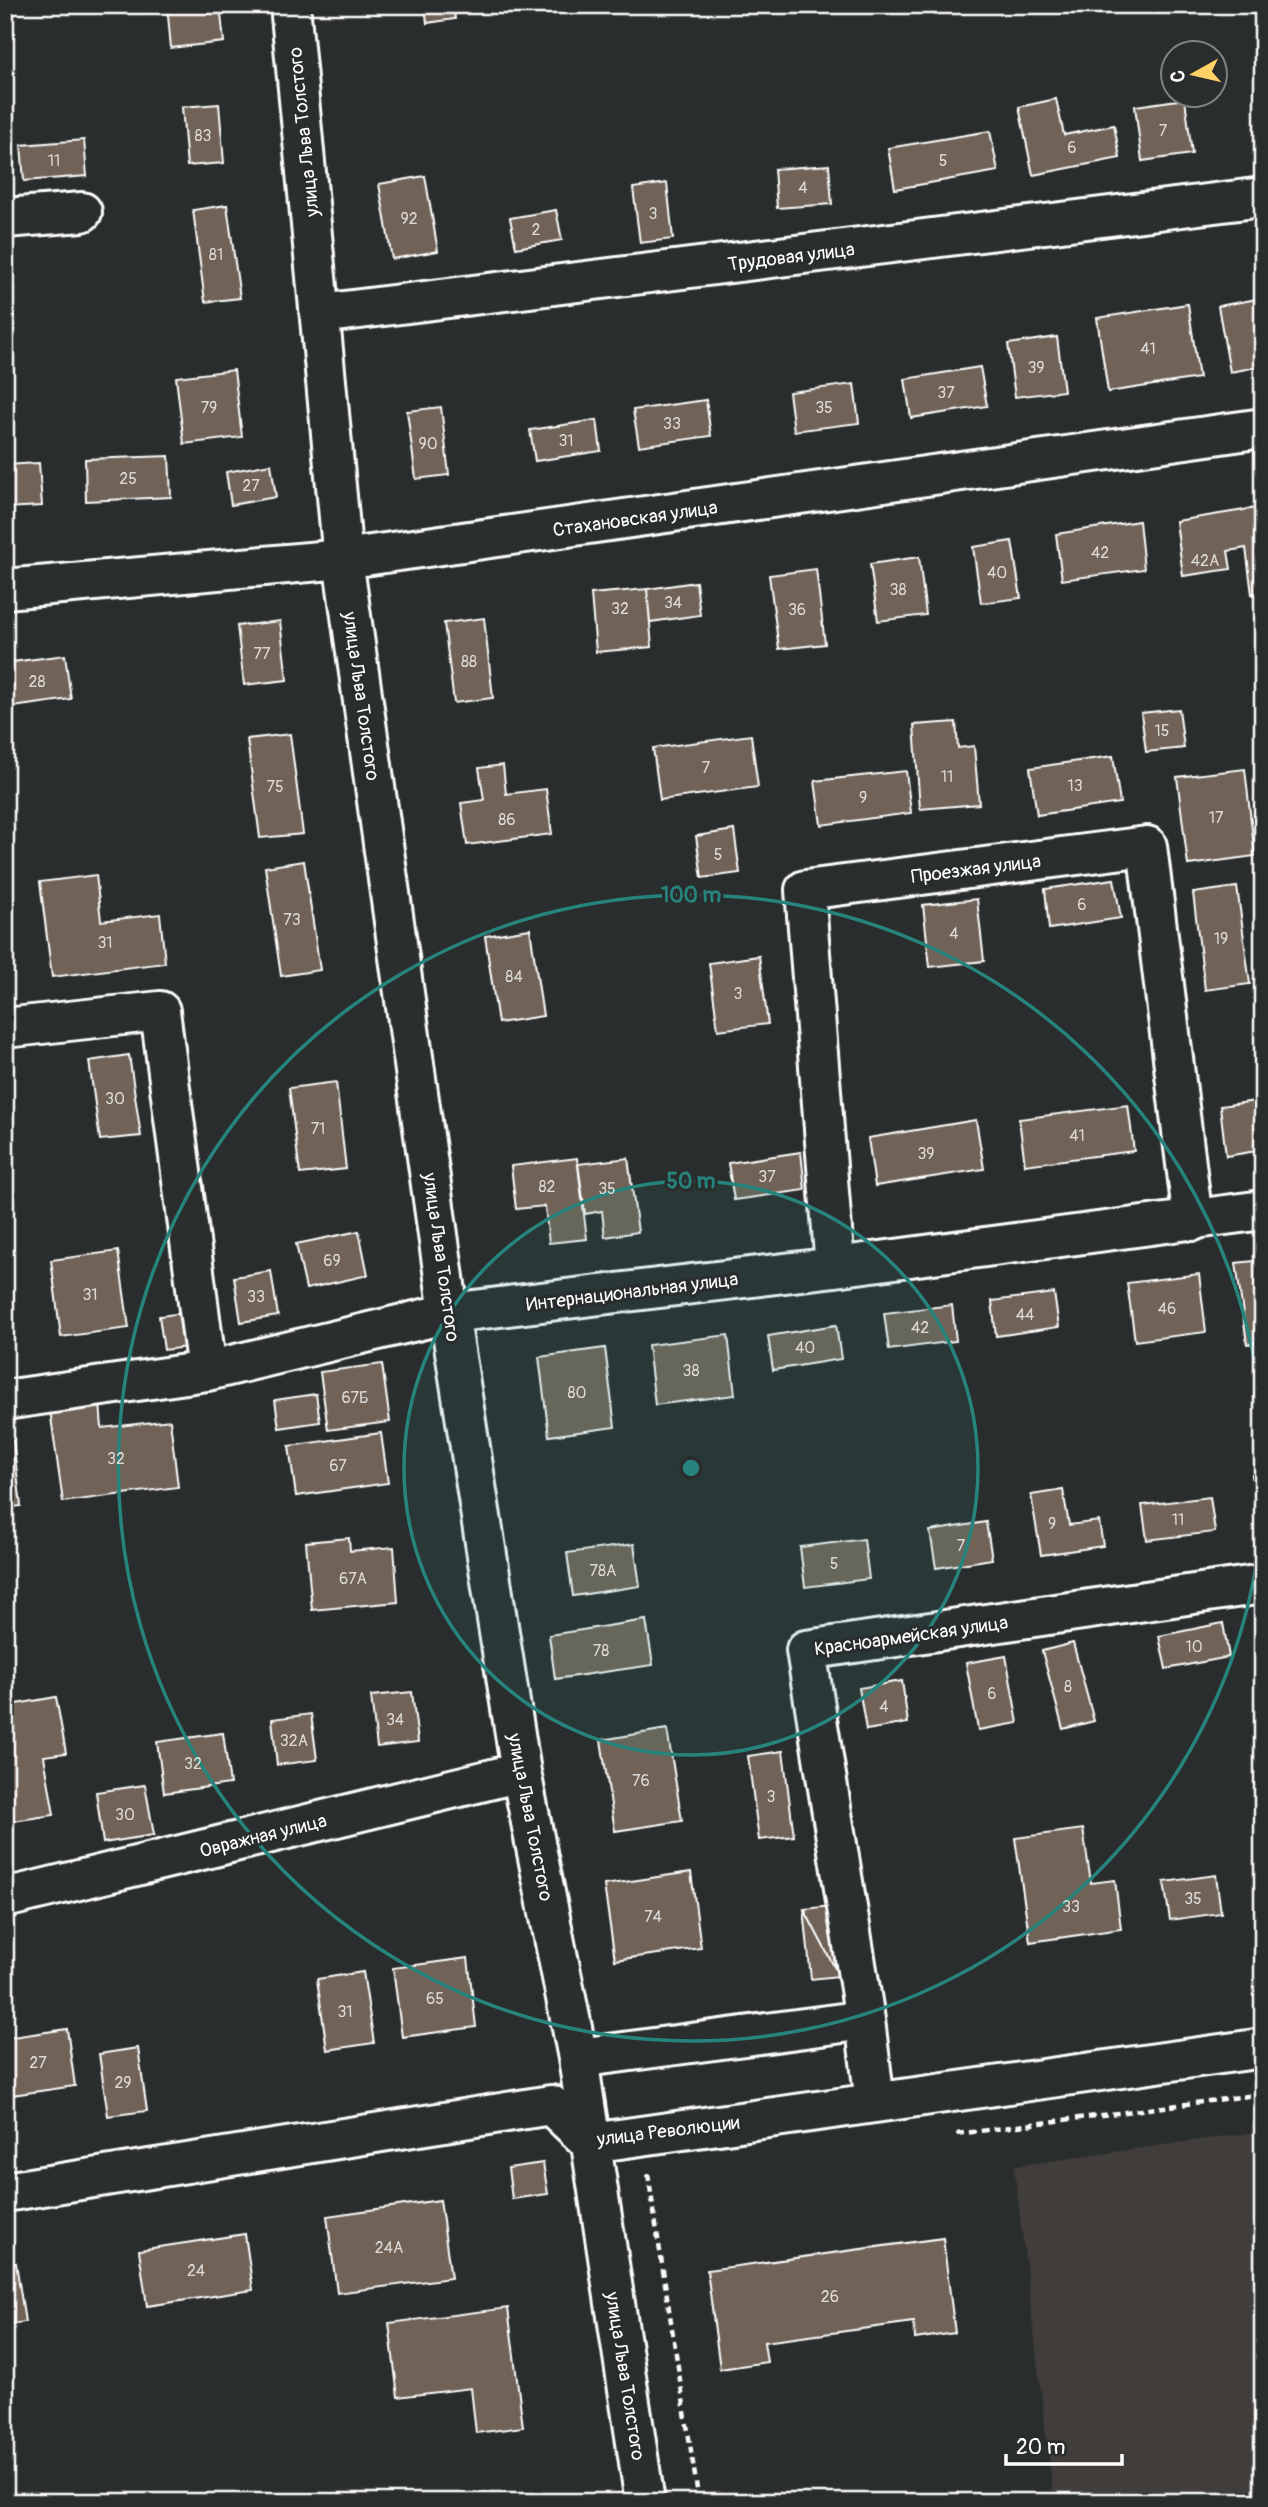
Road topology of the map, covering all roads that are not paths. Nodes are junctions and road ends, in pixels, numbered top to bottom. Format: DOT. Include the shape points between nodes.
graph roads {
  1 [pos="290,5"];
  2 [pos="1263,197"];
  3 [pos="82,212"];
  4 [pos="5,218"];
  5 [pos="320,314"];
  6 [pos="1263,428"];
  7 [pos="343,559"];
  8 [pos="5,589"];
  9 [pos="5,1028"];
  10 [pos="1263,1210"];
  11 [pos="1193,1221"];
  12 [pos="835,1267"];
  13 [pos="449,1313"];
  14 [pos="207,1371"];
  15 [pos="5,1400"];
  16 [pos="1263,1584"];
  17 [pos="521,1772"];
  18 [pos="5,1898"];
  19 [pos="865,2020"];
  20 [pos="1263,2048"];
  21 [pos="578,2058"];
  22 [pos="874,2103"];
  23 [pos="591,2143"];
  24 [pos="5,2192"];
  25 [pos="645,2502"];
  1 -- 5 [label="street, улица Льва Толстого"];
  2 -- 5 [label="street, Трудовая улица"];
  3 -- 4 [label="street"];
  5 -- 7 [label="street, улица Льва Толстого"];
  6 -- 7 [label="street, Стахановская улица"];
  7 -- 8 [label="street, Стахановская улица"];
  7 -- 13 [label="street, улица Льва Толстого"];
  9 -- 14 [label="street" via="160,1011"];
  10 -- 11 [label="street, Интернациональная улица"];
  11 -- 12 [label="street, Интернациональная улица"];
  11 -- 12 [label="street, Проезжая улица" via="1146,846 805,890"];
  12 -- 13 [label="street, Интернациональная улица"];
  13 -- 14 [label="street, Интернациональная улица"];
  13 -- 17 [label="street, улица Льва Толстого"];
  14 -- 15 [label="street, Интернациональная улица"];
  16 -- 19 [label="street, Красноармейская улица" via="806,1650"];
  17 -- 18 [label="street, Овражная улица"];
  17 -- 21 [label="street, улица Льва Толстого"];
  19 -- 21 [label="street"];
  19 -- 22 [label="street"];
  20 -- 22 [label="street, улица Революции"];
  21 -- 23 [label="street, улица Льва Толстого"];
  22 -- 23 [label="street, улица Революции"];
  23 -- 24 [label="street, улица Революции" via="551,2105"];
  23 -- 25 [label="street, улица Льва Толстого"];
}
